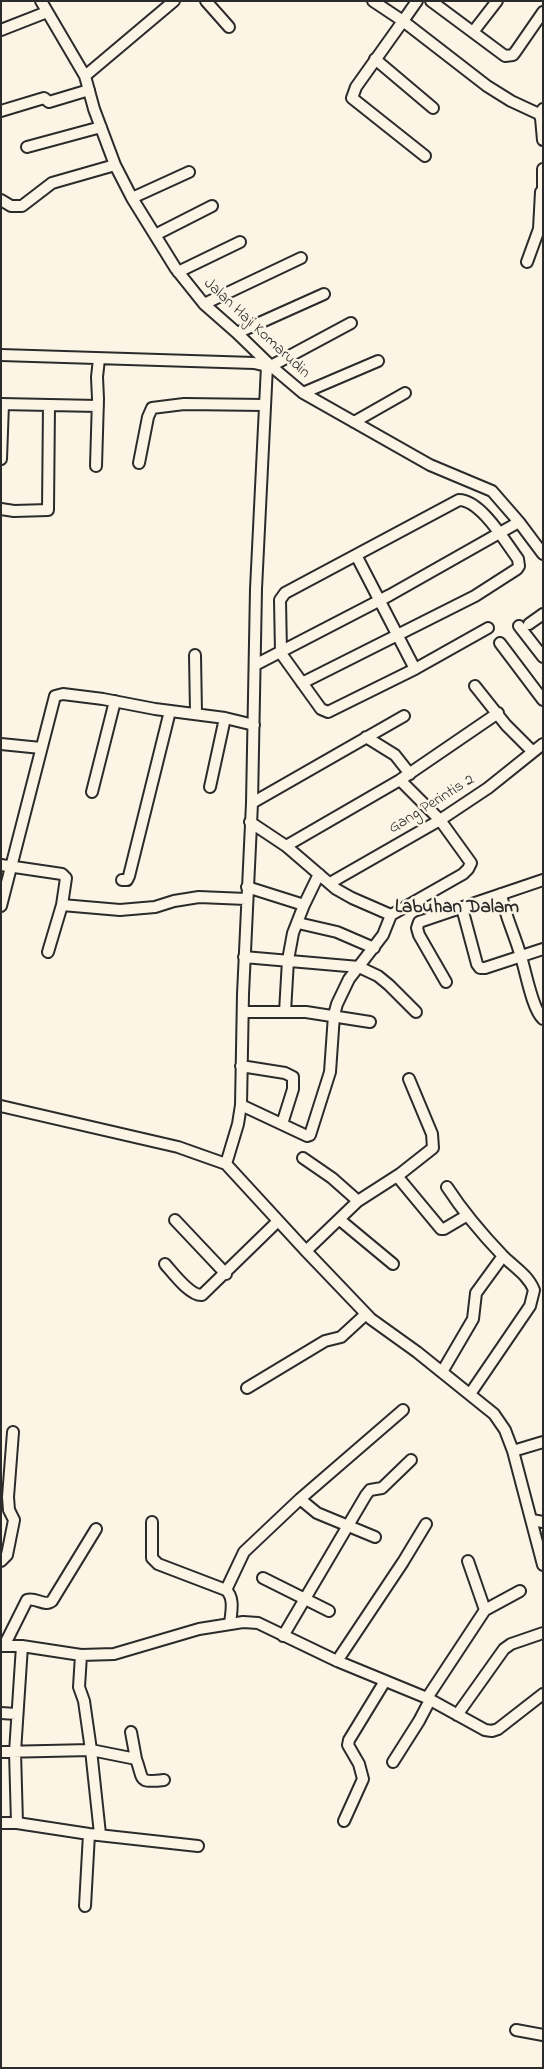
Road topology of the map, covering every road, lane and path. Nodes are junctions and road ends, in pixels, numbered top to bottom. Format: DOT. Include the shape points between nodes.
graph roads {
  1 [pos="41,1"];
  2 [pos="174,1"];
  3 [pos="206,1"];
  4 [pos="373,1"];
  5 [pos="417,1"];
  6 [pos="432,1"];
  7 [pos="497,1"];
  8 [pos="445,5"];
  9 [pos="47,12"];
  10 [pos="543,12"];
  11 [pos="403,22"];
  12 [pos="229,27"];
  13 [pos="1,30"];
  14 [pos="473,32"];
  15 [pos="375,59"];
  16 [pos="85,76"];
  17 [pos="89,90"];
  18 [pos="433,108"];
  19 [pos="1,111"];
  20 [pos="541,115"];
  21 [pos="101,127"];
  22 [pos="543,140"];
  23 [pos="27,147"];
  24 [pos="425,156"];
  25 [pos="115,165"];
  26 [pos="543,169"];
  27 [pos="189,172"];
  28 [pos="542,193"];
  29 [pos="132,198"];
  30 [pos="1,200"];
  31 [pos="212,206"];
  32 [pos="541,230"];
  33 [pos="156,235"];
  34 [pos="240,242"];
  35 [pos="301,258"];
  36 [pos="527,262"];
  37 [pos="178,272"];
  38 [pos="324,294"];
  39 [pos="204,304"];
  40 [pos="351,323"];
  41 [pos="237,332"];
  42 [pos="1,355"];
  43 [pos="99,359"];
  44 [pos="378,361"];
  45 [pos="269,366"];
  46 [pos="303,393"];
  47 [pos="405,393"];
  48 [pos="2,404"];
  49 [pos="49,405"];
  50 [pos="265,405"];
  51 [pos="98,406"];
  52 [pos="354,422"];
  53 [pos="1,459"];
  54 [pos="139,463"];
  55 [pos="96,466"];
  56 [pos="1,509"];
  57 [pos="519,522"];
  58 [pos="500,534"];
  59 [pos="543,554"];
  60 [pos="356,555"];
  61 [pos="379,600"];
  62 [pos="543,614"];
  63 [pos="488,628"];
  64 [pos="396,635"];
  65 [pos="500,644"];
  66 [pos="280,652"];
  67 [pos="195,655"];
  68 [pos="543,658"];
  69 [pos="255,665"];
  70 [pos="415,669"];
  71 [pos="302,683"];
  72 [pos="475,686"];
  73 [pos="543,700"];
  74 [pos="115,701"];
  75 [pos="170,711"];
  76 [pos="498,713"];
  77 [pos="196,714"];
  78 [pos="404,716"];
  79 [pos="225,718"];
  80 [pos="254,725"];
  81 [pos="366,737"];
  82 [pos="1,744"];
  83 [pos="543,744"];
  84 [pos="41,748"];
  85 [pos="533,752"];
  86 [pos="410,774"];
  87 [pos="400,780"];
  88 [pos="210,787"];
  89 [pos="92,792"];
  90 [pos="252,803"];
  91 [pos="440,820"];
  92 [pos="250,822"];
  93 [pos="286,846"];
  94 [pos="7,866"];
  95 [pos="319,874"];
  96 [pos="122,880"];
  97 [pos="543,880"];
  98 [pos="330,883"];
  99 [pos="247,887"];
  100 [pos="501,894"];
  101 [pos="246,899"];
  102 [pos="62,905"];
  103 [pos="304,905"];
  104 [pos="1,906"];
  105 [pos="462,908"];
  106 [pos="391,915"];
  107 [pos="298,923"];
  108 [pos="374,948"];
  109 [pos="543,949"];
  110 [pos="48,952"];
  111 [pos="521,955"];
  112 [pos="244,957"];
  113 [pos="288,960"];
  114 [pos="359,967"];
  115 [pos="446,982"];
  116 [pos="242,1012"];
  117 [pos="285,1012"];
  118 [pos="416,1012"];
  119 [pos="334,1015"];
  120 [pos="543,1018"];
  121 [pos="370,1022"];
  122 [pos="242,1066"];
  123 [pos="409,1079"];
  124 [pos="241,1104"];
  125 [pos="1,1106"];
  126 [pos="282,1124"];
  127 [pos="304,1158"];
  128 [pos="226,1164"];
  129 [pos="398,1176"];
  130 [pos="447,1187"];
  131 [pos="358,1201"];
  132 [pos="466,1216"];
  133 [pos="175,1220"];
  134 [pos="340,1220"];
  135 [pos="278,1221"];
  136 [pos="306,1251"];
  137 [pos="503,1256"];
  138 [pos="165,1264"];
  139 [pos="394,1264"];
  140 [pos="226,1274"];
  141 [pos="366,1314"];
  142 [pos="442,1372"];
  143 [pos="247,1388"];
  144 [pos="470,1394"];
  145 [pos="403,1410"];
  146 [pos="13,1432"];
  147 [pos="543,1442"];
  148 [pos="513,1451"];
  149 [pos="411,1460"];
  150 [pos="300,1499"];
  151 [pos="538,1521"];
  152 [pos="152,1522"];
  153 [pos="426,1524"];
  154 [pos="348,1525"];
  155 [pos="96,1529"];
  156 [pos="375,1538"];
  157 [pos="1,1561"];
  158 [pos="468,1561"];
  159 [pos="543,1566"];
  160 [pos="263,1578"];
  161 [pos="226,1590"];
  162 [pos="520,1591"];
  163 [pos="304,1600"];
  164 [pos="485,1610"];
  165 [pos="329,1611"];
  166 [pos="230,1624"];
  167 [pos="543,1632"];
  168 [pos="283,1636"];
  169 [pos="3,1646"];
  170 [pos="22,1646"];
  171 [pos="81,1655"];
  172 [pos="337,1661"];
  173 [pos="385,1681"];
  174 [pos="543,1694"];
  175 [pos="428,1699"];
  176 [pos="1,1713"];
  177 [pos="16,1714"];
  178 [pos="458,1715"];
  179 [pos="131,1732"];
  180 [pos="92,1750"];
  181 [pos="1,1752"];
  182 [pos="15,1752"];
  183 [pos="136,1759"];
  184 [pos="393,1762"];
  185 [pos="164,1780"];
  186 [pos="344,1821"];
  187 [pos="1,1823"];
  188 [pos="17,1823"];
  189 [pos="89,1834"];
  190 [pos="100,1834"];
  191 [pos="198,1846"];
  192 [pos="85,1906"];
  193 [pos="516,2030"];
  194 [pos="543,2035"];
  1 -- 9 [label="street, Jalan Haji Komarudin"];
  2 -- 16 [label="street"];
  3 -- 12 [label="street"];
  4 -- 11 [label="street"];
  5 -- 11 [label="street"];
  6 -- 8 [label="street"];
  7 -- 14 [label="street"];
  8 -- 14 [label="street"];
  9 -- 13 [label="street"];
  9 -- 16 [label="street, Jalan Haji Komarudin"];
  10 -- 14 [label="street" via="513,55 505,56"];
  11 -- 15 [label="street"];
  11 -- 20 [label="street" via="487,86"];
  15 -- 18 [label="street"];
  15 -- 24 [label="street" via="352,98"];
  16 -- 17 [label="street, Jalan Haji Komarudin"];
  17 -- 19 [label="street" via="49,102 44,98"];
  17 -- 21 [label="street, Jalan Haji Komarudin"];
  20 -- 22 [label="street"];
  21 -- 23 [label="street"];
  21 -- 25 [label="street, Jalan Haji Komarudin"];
  25 -- 29 [label="street, Jalan Haji Komarudin"];
  25 -- 30 [label="street" via="52,183 22,206 12,206"];
  26 -- 28 [label="street"];
  27 -- 29 [label="street"];
  28 -- 32 [label="street"];
  29 -- 33 [label="street, Jalan Haji Komarudin"];
  31 -- 33 [label="street"];
  32 -- 36 [label="street"];
  33 -- 37 [label="street, Jalan Haji Komarudin"];
  34 -- 37 [label="street"];
  35 -- 39 [label="street"];
  37 -- 39 [label="street, Jalan Haji Komarudin"];
  38 -- 41 [label="street"];
  39 -- 41 [label="street, Jalan Haji Komarudin"];
  40 -- 45 [label="street"];
  41 -- 45 [label="street, Jalan Haji Komarudin"];
  42 -- 43 [label="street"];
  43 -- 45 [label="street"];
  43 -- 51 [label="street" via="96,377"];
  44 -- 46 [label="street"];
  45 -- 46 [label="street, Jalan Haji Komarudin"];
  45 -- 50 [label="street"];
  46 -- 52 [label="street, Jalan Haji Komarudin"];
  47 -- 52 [label="street"];
  48 -- 49 [label="street"];
  48 -- 53 [label="street"];
  49 -- 51 [label="street"];
  49 -- 56 [label="street" via="48,510"];
  50 -- 54 [label="street" via="184,404 152,408"];
  50 -- 69 [label="street"];
  51 -- 55 [label="street"];
  52 -- 57 [label="street, Jalan Haji Komarudin" via="430,465 492,491"];
  57 -- 58 [label="street"];
  57 -- 59 [label="street, Jalan Haji Komarudin"];
  58 -- 60 [label="street" via="484,514 459,500"];
  58 -- 61 [label="street"];
  58 -- 64 [label="street" via="518,559 517,569 475,596"];
  60 -- 61 [label="street"];
  60 -- 66 [label="street" via="283,594 280,600"];
  61 -- 64 [label="street"];
  61 -- 66 [label="street"];
  62 -- 68 [label="street" via="524,625"];
  63 -- 70 [label="street"];
  64 -- 70 [label="street"];
  64 -- 71 [label="street"];
  65 -- 73 [label="street"];
  66 -- 69 [label="street"];
  66 -- 71 [label="street"];
  67 -- 77 [label="street"];
  69 -- 80 [label="street"];
  70 -- 71 [label="street" via="328,712 321,709"];
  72 -- 76 [label="street"];
  74 -- 75 [label="street"];
  74 -- 84 [label="street" via="63,694 54,696"];
  74 -- 89 [label="street"];
  75 -- 77 [label="street"];
  75 -- 96 [label="street" via="129,876"];
  76 -- 85 [label="street"];
  76 -- 86 [label="street"];
  77 -- 79 [label="street"];
  78 -- 81 [label="street"];
  79 -- 80 [label="street"];
  79 -- 88 [label="street"];
  80 -- 90 [label="street"];
  81 -- 86 [label="street" via="395,755"];
  81 -- 90 [label="street"];
  82 -- 84 [label="street"];
  83 -- 85 [label="street, Gang Perintis 2"];
  84 -- 94 [label="street"];
  85 -- 91 [label="street, Gang Perintis 2"];
  86 -- 87 [label="street"];
  87 -- 91 [label="street"];
  87 -- 93 [label="street"];
  90 -- 92 [label="street"];
  91 -- 98 [label="street, Gang Perintis 2"];
  91 -- 106 [label="street" via="471,863 468,869"];
  92 -- 93 [label="street"];
  92 -- 99 [label="street"];
  93 -- 95 [label="street"];
  94 -- 102 [label="street" via="64,876"];
  94 -- 104 [label="street"];
  95 -- 98 [label="street"];
  95 -- 103 [label="street"];
  97 -- 100 [label="street"];
  98 -- 106 [label="street" via="352,898"];
  99 -- 101 [label="street"];
  99 -- 103 [label="street"];
  100 -- 105 [label="street"];
  100 -- 111 [label="street"];
  101 -- 102 [label="street" via="199,897 155,907 120,910"];
  101 -- 112 [label="street"];
  102 -- 110 [label="street"];
  103 -- 107 [label="street"];
  105 -- 111 [label="street" via="478,966 485,968"];
  105 -- 115 [label="street" via="421,920 418,925 419,936"];
  106 -- 108 [label="street" via="387,929"];
  107 -- 108 [label="street" via="337,932"];
  107 -- 113 [label="street"];
  108 -- 114 [label="street"];
  109 -- 111 [label="street"];
  111 -- 120 [label="street" via="537,1011"];
  112 -- 113 [label="street"];
  112 -- 116 [label="street"];
  113 -- 114 [label="street"];
  113 -- 117 [label="street"];
  114 -- 118 [label="street" via="378,976"];
  114 -- 119 [label="street" via="349,979"];
  116 -- 117 [label="street"];
  116 -- 122 [label="street"];
  117 -- 119 [label="street"];
  119 -- 121 [label="street"];
  119 -- 126 [label="street" via="330,1072 310,1135"];
  122 -- 124 [label="street"];
  122 -- 126 [label="street" via="285,1073 293,1078 293,1089"];
  123 -- 129 [label="street" via="434,1144 430,1151"];
  124 -- 126 [label="street"];
  124 -- 128 [label="street"];
  125 -- 128 [label="street" via="178,1147"];
  127 -- 131 [label="street"];
  128 -- 135 [label="street"];
  129 -- 131 [label="street"];
  129 -- 132 [label="street" via="440,1229"];
  130 -- 132 [label="street"];
  131 -- 134 [label="street"];
  132 -- 137 [label="street"];
  133 -- 140 [label="street"];
  134 -- 136 [label="street"];
  134 -- 139 [label="street"];
  135 -- 136 [label="street"];
  135 -- 140 [label="street"];
  136 -- 141 [label="street"];
  137 -- 142 [label="street" via="476,1293 473,1319"];
  137 -- 144 [label="street" via="526,1277 534,1296 523,1318"];
  138 -- 140 [label="street" via="198,1296 205,1294"];
  141 -- 142 [label="street"];
  141 -- 143 [label="street" via="341,1337 320,1344"];
  142 -- 144 [label="street"];
  144 -- 148 [label="street" via="494,1414"];
  145 -- 150 [label="street"];
  146 -- 157 [label="street" via="8,1497 14,1520 7,1554"];
  147 -- 148 [label="street"];
  148 -- 151 [label="street"];
  149 -- 154 [label="street" via="382,1488 370,1490"];
  150 -- 154 [label="street" via="317,1513"];
  150 -- 161 [label="street" via="244,1552"];
  151 -- 159 [label="street"];
  152 -- 161 [label="street" via="151,1554 158,1564"];
  153 -- 172 [label="street"];
  154 -- 156 [label="street"];
  154 -- 163 [label="street"];
  155 -- 169 [label="street" via="52,1601 27,1600"];
  158 -- 164 [label="street"];
  160 -- 163 [label="street"];
  161 -- 166 [label="street" via="232,1599"];
  162 -- 164 [label="street"];
  163 -- 165 [label="street"];
  163 -- 168 [label="street"];
  164 -- 175 [label="street"];
  166 -- 168 [label="street" via="258,1624"];
  166 -- 171 [label="street" via="199,1628 114,1654"];
  167 -- 178 [label="street" via="504,1649"];
  168 -- 172 [label="street"];
  169 -- 170 [label="street"];
  170 -- 171 [label="street"];
  170 -- 177 [label="street"];
  171 -- 180 [label="street" via="79,1687"];
  172 -- 173 [label="street"];
  173 -- 175 [label="street"];
  173 -- 186 [label="street" via="349,1740 348,1745 359,1764 362,1779"];
  174 -- 178 [label="street" via="498,1730 486,1730"];
  175 -- 178 [label="street"];
  175 -- 184 [label="street" via="419,1721"];
  176 -- 177 [label="street"];
  177 -- 182 [label="street"];
  179 -- 183 [label="street"];
  180 -- 182 [label="street"];
  180 -- 183 [label="street"];
  180 -- 190 [label="street"];
  181 -- 182 [label="street"];
  182 -- 188 [label="street"];
  183 -- 185 [label="street" via="140,1777 147,1781"];
  187 -- 188 [label="street"];
  188 -- 189 [label="street"];
  189 -- 190 [label="street"];
  189 -- 192 [label="street"];
  190 -- 191 [label="street"];
  193 -- 194 [label="street"];
}
